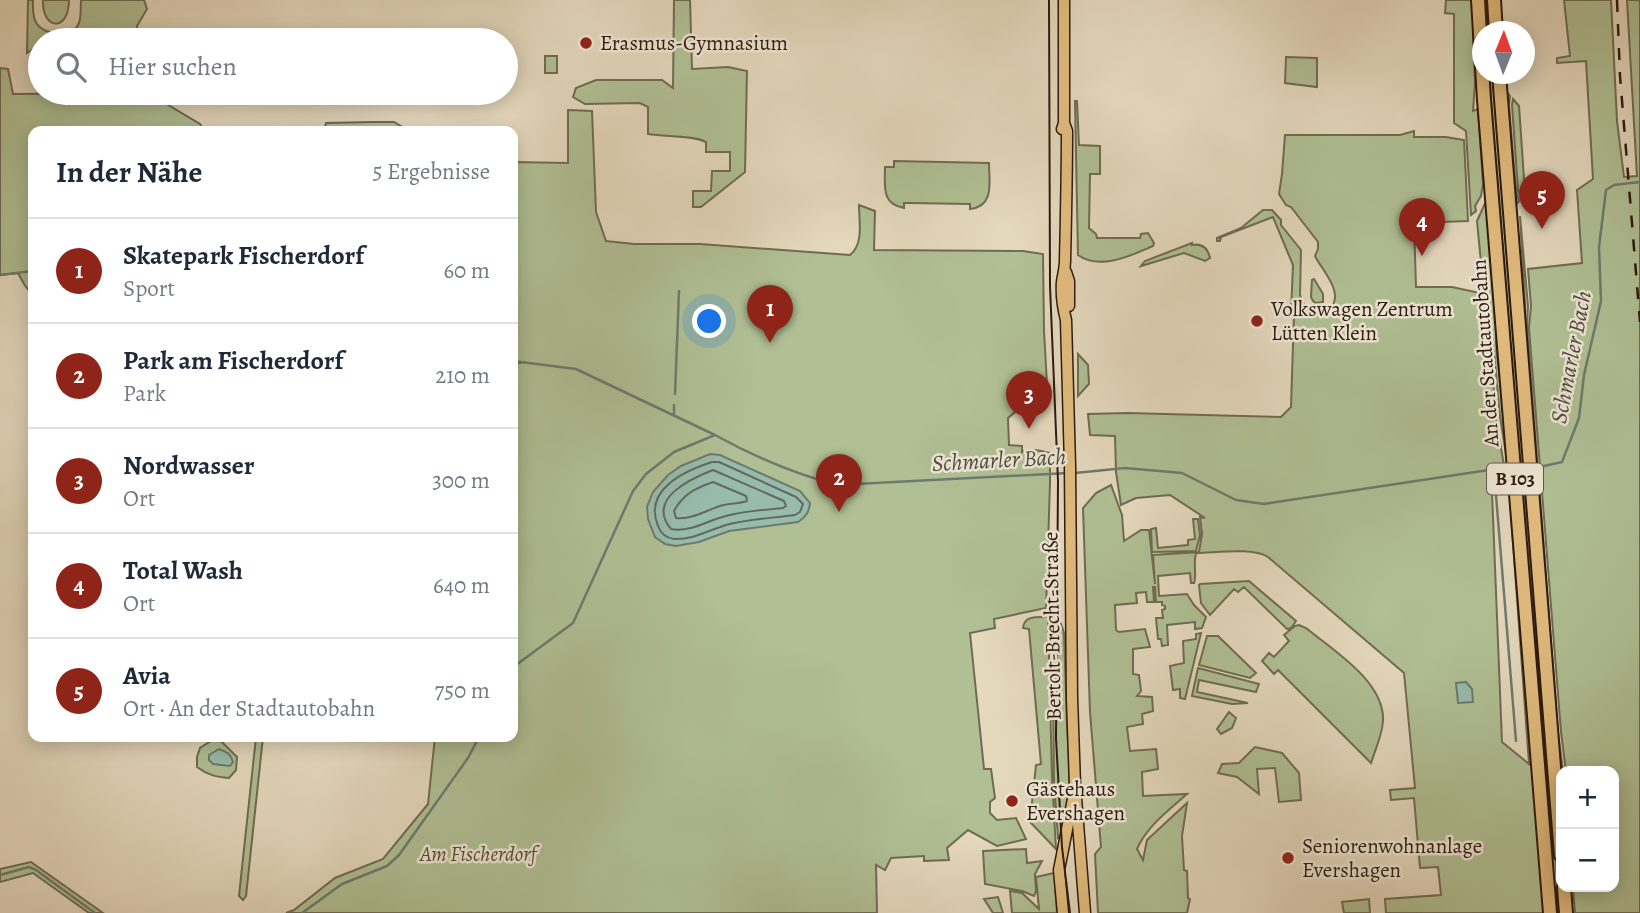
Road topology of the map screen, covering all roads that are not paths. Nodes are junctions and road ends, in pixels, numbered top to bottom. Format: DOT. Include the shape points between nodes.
graph roads {
  1 [pos="1063,0"];
  2 [pos="1478,0"];
  3 [pos="1494,0"];
  4 [pos="1495,21"];
  5 [pos="1500,84"];
  6 [pos="1075,785"];
  7 [pos="1559,829"];
  8 [pos="1564,892"];
  9 [pos="1063,913"];
  10 [pos="1085,913"];
  11 [pos="1550,913"];
  12 [pos="1566,913"];
  1 -- 6 [label="main road, Bertolt-Brecht-Straße"];
  2 -- 11 [label="highway, An der Stadtautobahn / B 103"];
  3 -- 4 [label="highway"];
  5 -- 7 [label="highway, An der Stadtautobahn / B 103"];
  6 -- 9 [label="main road, Bertolt-Brecht-Straße" via="1059,870"];
  6 -- 10 [label="main road, Bertolt-Brecht-Straße"];
  8 -- 12 [label="highway"];
}
